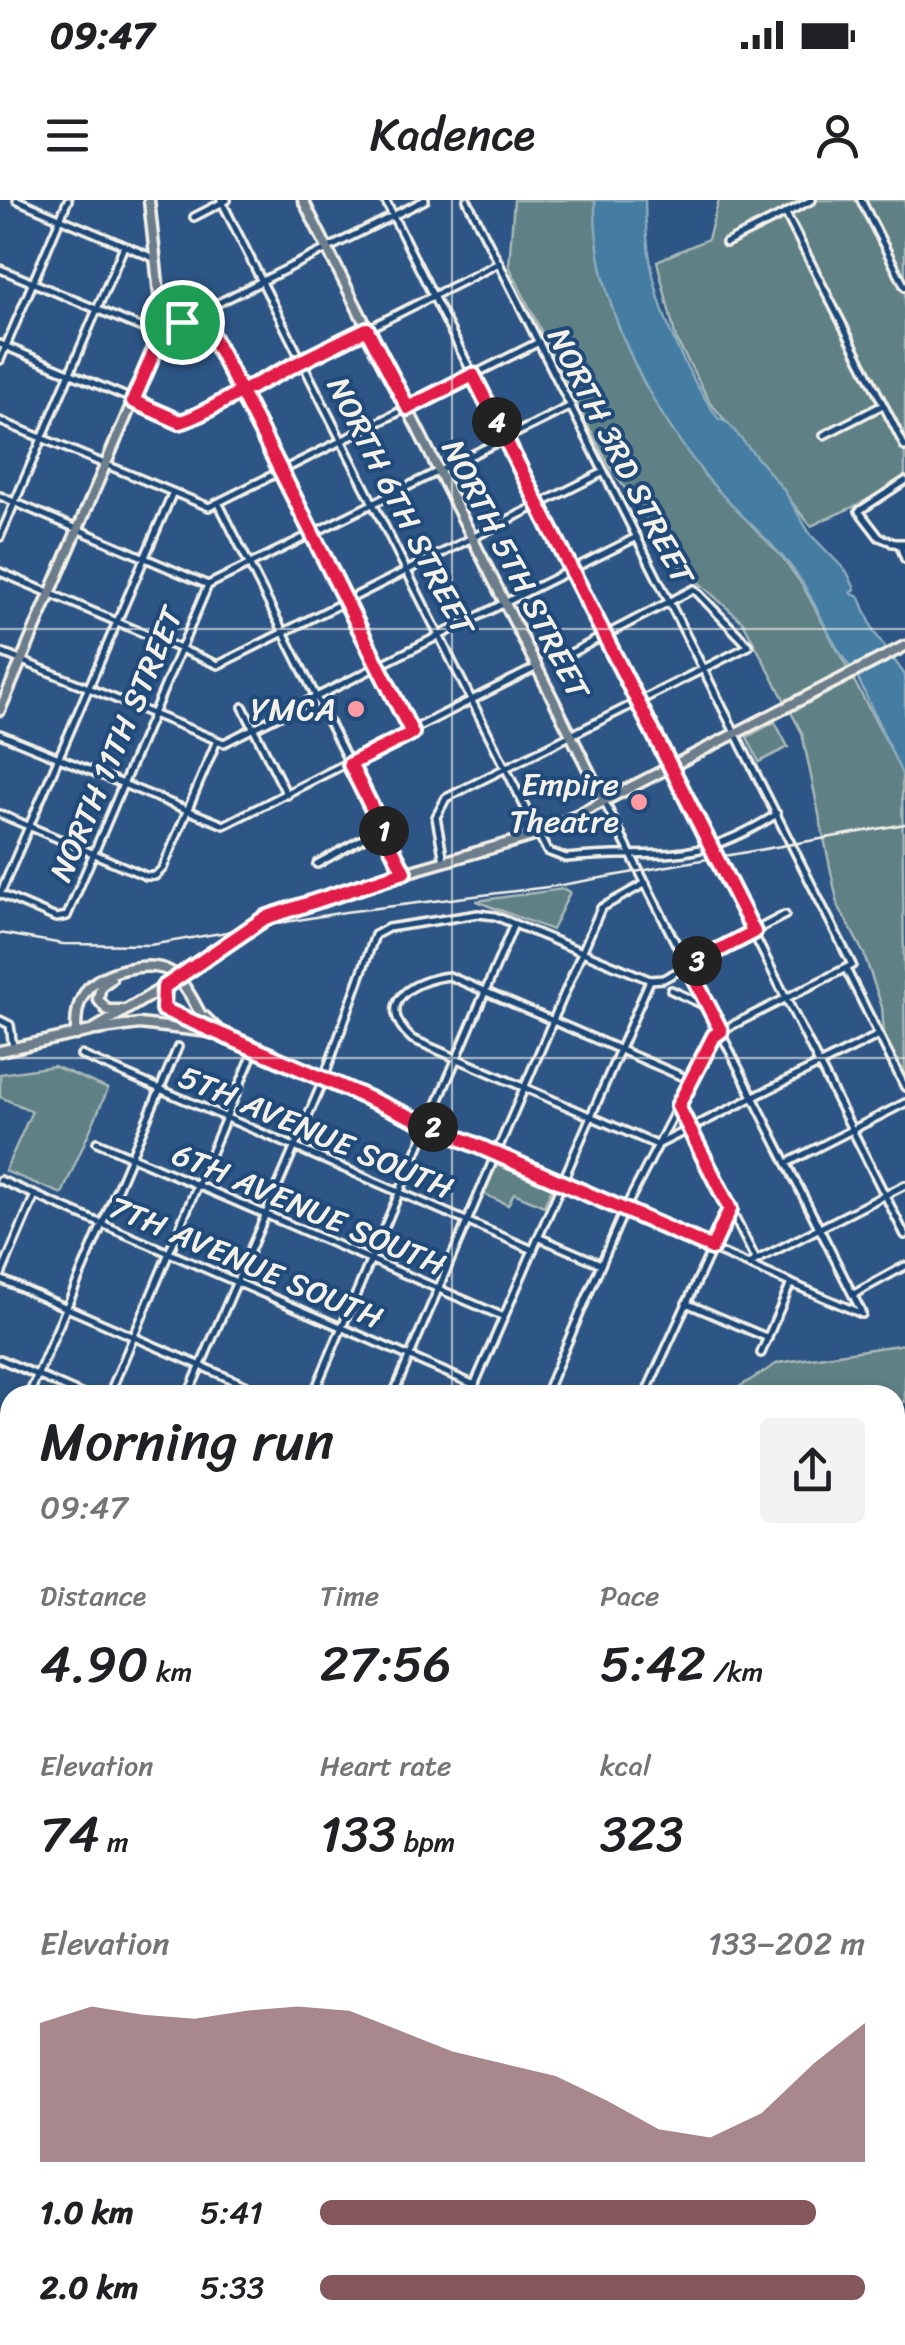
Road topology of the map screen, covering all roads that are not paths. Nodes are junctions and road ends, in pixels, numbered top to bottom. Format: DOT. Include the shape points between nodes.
graph roads {
  1 [pos="16,200"];
  2 [pos="68,200"];
  3 [pos="149,200"];
  4 [pos="303,200"];
  5 [pos="385,200"];
  6 [pos="425,200"];
  7 [pos="467,200"];
  8 [pos="812,200"];
  9 [pos="861,200"];
  10 [pos="223,201"];
  11 [pos="786,214"];
  12 [pos="393,216"];
  13 [pos="194,217"];
  14 [pos="60,218"];
  15 [pos="726,244"];
  16 [pos="124,246"];
  17 [pos="328,250"];
  18 [pos="156,260"];
  19 [pos="498,262"];
  20 [pos="0,269"];
  21 [pos="263,281"];
  22 [pos="33,282"];
  23 [pos="905,287"];
  24 [pos="433,296"];
  25 [pos="97,310"];
  26 [pos="200,313"];
  27 [pos="367,329"];
  28 [pos="163,331"];
  29 [pos="539,342"];
  30 [pos="3,346"];
  31 [pos="0,360"];
  32 [pos="303,361"];
  33 [pos="70,373"];
  34 [pos="473,375"];
  35 [pos="241,392"];
  36 [pos="133,401"];
  37 [pos="883,405"];
  38 [pos="571,406"];
  39 [pos="408,408"];
  40 [pos="0,421"];
  41 [pos="824,435"];
  42 [pos="42,439"];
  43 [pos="506,439"];
  44 [pos="343,440"];
  45 [pos="905,447"];
  46 [pos="106,466"];
  47 [pos="281,472"];
  48 [pos="439,472"];
  49 [pos="604,472"];
  50 [pos="905,481"];
  51 [pos="172,494"];
  52 [pos="0,496"];
  53 [pos="15,502"];
  54 [pos="218,503"];
  55 [pos="376,504"];
  56 [pos="538,505"];
  57 [pos="78,530"];
  58 [pos="313,536"];
  59 [pos="0,537"];
  60 [pos="637,537"];
  61 [pos="472,538"];
  62 [pos="904,546"];
  63 [pos="144,558"];
  64 [pos="905,559"];
  65 [pos="251,567"];
  66 [pos="408,570"];
  67 [pos="572,570"];
  68 [pos="0,572"];
  69 [pos="208,585"];
  70 [pos="51,594"];
  71 [pos="346,601"];
  72 [pos="506,603"];
  73 [pos="670,603"];
  74 [pos="117,622"];
  75 [pos="284,633"];
  76 [pos="440,635"];
  77 [pos="604,636"];
  78 [pos="905,646"];
  79 [pos="181,649"];
  80 [pos="0,652"];
  81 [pos="571,653"];
  82 [pos="22,661"];
  83 [pos="378,667"];
  84 [pos="537,667"];
  85 [pos="703,668"];
  86 [pos="88,690"];
  87 [pos="316,698"];
  88 [pos="638,701"];
  89 [pos="474,702"];
  90 [pos="242,707"];
  91 [pos="0,710"];
  92 [pos="152,716"];
  93 [pos="254,730"];
  94 [pos="735,732"];
  95 [pos="412,733"];
  96 [pos="0,734"];
  97 [pos="571,734"];
  98 [pos="216,743"];
  99 [pos="58,759"];
  100 [pos="350,764"];
  101 [pos="670,765"];
  102 [pos="507,767"];
  103 [pos="122,786"];
  104 [pos="287,795"];
  105 [pos="603,799"];
  106 [pos="186,813"];
  107 [pos="0,814"];
  108 [pos="777,814"];
  109 [pos="29,826"];
  110 [pos="382,828"];
  111 [pos="540,834"];
  112 [pos="712,848"];
  113 [pos="93,854"];
  114 [pos="634,858"];
  115 [pos="444,862"];
  116 [pos="317,864"];
  117 [pos="404,872"];
  118 [pos="646,883"];
  119 [pos="0,894"];
  120 [pos="785,915"];
  121 [pos="515,924"];
  122 [pos="754,932"];
  123 [pos="582,952"];
  124 [pos="688,966"];
  125 [pos="849,967"];
  126 [pos="135,969"];
  127 [pos="650,980"];
  128 [pos="164,987"];
  129 [pos="670,990"];
  130 [pos="486,992"];
  131 [pos="786,998"];
  132 [pos="192,1002"];
  133 [pos="131,1007"];
  134 [pos="709,1007"];
  135 [pos="0,1020"];
  136 [pos="554,1021"];
  137 [pos="91,1030"];
  138 [pos="721,1031"];
  139 [pos="210,1032"];
  140 [pos="878,1034"];
  141 [pos="76,1035"];
  142 [pos="228,1040"];
  143 [pos="178,1047"];
  144 [pos="621,1049"];
  145 [pos="14,1050"];
  146 [pos="254,1052"];
  147 [pos="0,1053"];
  148 [pos="81,1055"];
  149 [pos="457,1060"];
  150 [pos="820,1064"];
  151 [pos="690,1080"];
  152 [pos="322,1081"];
  153 [pos="905,1087"];
  154 [pos="524,1088"];
  155 [pos="160,1090"];
  156 [pos="754,1097"];
  157 [pos="905,1103"];
  158 [pos="678,1106"];
  159 [pos="593,1117"];
  160 [pos="227,1118"];
  161 [pos="429,1125"];
  162 [pos="690,1129"];
  163 [pos="852,1130"];
  164 [pos="97,1142"];
  165 [pos="656,1145"];
  166 [pos="295,1147"];
  167 [pos="496,1154"];
  168 [pos="131,1157"];
  169 [pos="787,1164"];
  170 [pos="0,1180"];
  171 [pos="564,1182"];
  172 [pos="905,1185"];
  173 [pos="198,1186"];
  174 [pos="399,1193"];
  175 [pos="35,1195"];
  176 [pos="886,1195"];
  177 [pos="730,1209"];
  178 [pos="624,1211"];
  179 [pos="266,1215"];
  180 [pos="466,1222"];
  181 [pos="102,1224"];
  182 [pos="820,1228"];
  183 [pos="905,1235"];
  184 [pos="538,1237"];
  185 [pos="712,1248"];
  186 [pos="533,1250"];
  187 [pos="170,1253"];
  188 [pos="370,1260"];
  189 [pos="756,1260"];
  190 [pos="601,1264"];
  191 [pos="748,1264"];
  192 [pos="905,1266"];
  193 [pos="0,1278"];
  194 [pos="238,1282"];
  195 [pos="791,1282"];
  196 [pos="438,1289"];
  197 [pos="854,1294"];
  198 [pos="686,1303"];
  199 [pos="66,1308"];
  200 [pos="504,1317"];
  201 [pos="342,1328"];
  202 [pos="134,1337"];
  203 [pos="768,1338"];
  204 [pos="761,1353"];
  205 [pos="409,1356"];
  206 [pos="0,1360"];
  207 [pos="201,1366"];
  208 [pos="38,1376"];
  209 [pos="475,1384"];
  210 [pos="34,1385"];
  211 [pos="59,1385"];
  212 [pos="113,1385"];
  213 [pos="192,1385"];
  214 [pos="245,1385"];
  215 [pos="317,1385"];
  216 [pos="397,1385"];
  217 [pos="549,1385"];
  218 [pos="649,1385"];
  1 -- 14 [label="street"];
  2 -- 14 [label="street"];
  3 -- 18 [label="main road"];
  4 -- 17 [label="main road, NORTH 5TH STREET"];
  5 -- 12 [label="street"];
  6 -- 12 [label="street"];
  7 -- 19 [label="street, NORTH 3RD STREET"];
  8 -- 11 [label="street"];
  9 -- 23 [label="street"];
  10 -- 13 [label="street"];
  10 -- 21 [label="street, NORTH 6TH STREET"];
  11 -- 15 [label="street"];
  11 -- 37 [label="street"];
  12 -- 17 [label="street"];
  12 -- 24 [label="street"];
  14 -- 16 [label="street"];
  14 -- 22 [label="street"];
  16 -- 18 [label="street"];
  16 -- 25 [label="street"];
  17 -- 21 [label="street"];
  17 -- 27 [label="main road, NORTH 5TH STREET"];
  18 -- 28 [label="main road"];
  19 -- 24 [label="street"];
  19 -- 29 [label="street, NORTH 3RD STREET"];
  20 -- 22 [label="street"];
  21 -- 26 [label="street"];
  21 -- 32 [label="street, NORTH 6TH STREET"];
  22 -- 25 [label="street"];
  22 -- 30 [label="street"];
  24 -- 27 [label="street"];
  24 -- 34 [label="street"];
  25 -- 28 [label="street"];
  25 -- 33 [label="street"];
  26 -- 28 [label="street"];
  26 -- 35 [label="street"];
  27 -- 32 [label="street"];
  27 -- 39 [label="main road, NORTH 5TH STREET"];
  28 -- 36 [label="main road"];
  29 -- 34 [label="street"];
  29 -- 38 [label="street, NORTH 3RD STREET"];
  30 -- 31 [label="street"];
  30 -- 33 [label="street"];
  32 -- 35 [label="street"];
  32 -- 44 [label="street, NORTH 6TH STREET"];
  33 -- 36 [label="street"];
  33 -- 42 [label="street"];
  34 -- 39 [label="street"];
  34 -- 43 [label="street"];
  35 -- 36 [label="street" via="180,422"];
  35 -- 47 [label="street"];
  36 -- 46 [label="main road"];
  37 -- 41 [label="street"];
  37 -- 45 [label="street"];
  38 -- 43 [label="street"];
  38 -- 49 [label="street, NORTH 3RD STREET"];
  39 -- 44 [label="street"];
  39 -- 48 [label="main road, NORTH 5TH STREET"];
  40 -- 42 [label="street"];
  42 -- 46 [label="street"];
  42 -- 53 [label="street"];
  43 -- 48 [label="street"];
  43 -- 56 [label="street"];
  44 -- 47 [label="street"];
  44 -- 55 [label="street, NORTH 6TH STREET"];
  46 -- 51 [label="street"];
  46 -- 57 [label="main road"];
  47 -- 54 [label="street"];
  47 -- 58 [label="street"];
  48 -- 55 [label="street"];
  48 -- 61 [label="main road, NORTH 5TH STREET"];
  49 -- 56 [label="street"];
  49 -- 60 [label="street, NORTH 3RD STREET"];
  50 -- 62 [label="street" via="859,511 889,543"];
  51 -- 54 [label="street" via="205,507"];
  51 -- 63 [label="street"];
  52 -- 53 [label="street"];
  53 -- 57 [label="street"];
  53 -- 59 [label="street"];
  54 -- 65 [label="street"];
  55 -- 58 [label="street"];
  55 -- 66 [label="street, NORTH 6TH STREET"];
  56 -- 61 [label="street"];
  56 -- 67 [label="street"];
  57 -- 63 [label="street"];
  57 -- 70 [label="main road"];
  58 -- 65 [label="street"];
  58 -- 71 [label="street"];
  60 -- 67 [label="street"];
  60 -- 73 [label="street, NORTH 3RD STREET"];
  61 -- 66 [label="street"];
  61 -- 72 [label="main road, NORTH 5TH STREET"];
  62 -- 64 [label="street"];
  63 -- 69 [label="street"];
  63 -- 74 [label="street"];
  65 -- 69 [label="street"];
  65 -- 75 [label="street"];
  66 -- 71 [label="street"];
  66 -- 76 [label="street, NORTH 6TH STREET"];
  67 -- 72 [label="street"];
  67 -- 77 [label="street"];
  68 -- 70 [label="street"];
  69 -- 79 [label="street, NORTH 11TH STREET"];
  70 -- 74 [label="street"];
  70 -- 82 [label="main road"];
  71 -- 75 [label="street"];
  71 -- 83 [label="street"];
  72 -- 76 [label="street"];
  72 -- 84 [label="main road, NORTH 5TH STREET"];
  73 -- 77 [label="street"];
  73 -- 85 [label="street, NORTH 3RD STREET"];
  73 -- 85 [label="street" via="694,589 749,646"];
  74 -- 79 [label="street"];
  74 -- 86 [label="street"];
  75 -- 79 [label="street" via="218,665"];
  75 -- 87 [label="street"];
  76 -- 83 [label="street"];
  76 -- 89 [label="street, NORTH 6TH STREET"];
  77 -- 81 [label="street"];
  77 -- 88 [label="street"];
  78 -- 94 [label="main road"];
  79 -- 92 [label="street, NORTH 11TH STREET"];
  80 -- 82 [label="street"];
  82 -- 86 [label="street"];
  82 -- 91 [label="main road"];
  83 -- 87 [label="street"];
  83 -- 95 [label="street"];
  84 -- 89 [label="street"];
  84 -- 97 [label="main road, NORTH 5TH STREET"];
  85 -- 88 [label="street"];
  85 -- 94 [label="street, NORTH 3RD STREET"];
  86 -- 92 [label="street"];
  86 -- 99 [label="street"];
  87 -- 93 [label="street"];
  87 -- 100 [label="street"];
  88 -- 97 [label="street"];
  88 -- 101 [label="street"];
  89 -- 95 [label="street"];
  89 -- 102 [label="street, NORTH 6TH STREET"];
  90 -- 93 [label="street"];
  92 -- 98 [label="street"];
  92 -- 103 [label="street, NORTH 11TH STREET"];
  93 -- 98 [label="street"];
  93 -- 104 [label="street"];
  94 -- 101 [label="main road"];
  94 -- 108 [label="street, NORTH 3RD STREET"];
  95 -- 100 [label="street"];
  96 -- 99 [label="street"];
  97 -- 102 [label="street"];
  97 -- 105 [label="main road, NORTH 5TH STREET"];
  98 -- 106 [label="street"];
  99 -- 103 [label="street"];
  99 -- 109 [label="street"];
  100 -- 104 [label="street"];
  100 -- 110 [label="street"];
  101 -- 105 [label="main road"];
  101 -- 112 [label="street"];
  102 -- 111 [label="street, NORTH 6TH STREET"];
  102 -- 115 [label="street" via="439,808"];
  103 -- 106 [label="street"];
  103 -- 113 [label="street, NORTH 11TH STREET"];
  104 -- 106 [label="street" via="230,824"];
  105 -- 111 [label="main road"];
  105 -- 114 [label="street"];
  106 -- 113 [label="street" via="155,876"];
  107 -- 109 [label="street"];
  108 -- 112 [label="street"];
  108 -- 125 [label="street, NORTH 3RD STREET"];
  109 -- 113 [label="street"];
  109 -- 119 [label="street"];
  110 -- 116 [label="street"];
  110 -- 117 [label="street"];
  111 -- 114 [label="street" via="555,858"];
  111 -- 115 [label="main road"];
  112 -- 114 [label="street"];
  112 -- 122 [label="street"];
  113 -- 119 [label="street, NORTH 11TH STREET" via="62,919"];
  114 -- 118 [label="street"];
  115 -- 117 [label="main road"];
  117 -- 128 [label="main road, bridge" via="265,918"];
  118 -- 123 [label="street" via="601,908"];
  118 -- 124 [label="street"];
  120 -- 122 [label="street"];
  121 -- 123 [label="street"];
  121 -- 130 [label="street"];
  121 -- 152 [label="street" via="478,914 381,931 370,944"];
  122 -- 124 [label="street"];
  122 -- 131 [label="street"];
  123 -- 127 [label="street"];
  123 -- 136 [label="street"];
  124 -- 127 [label="street"];
  124 -- 134 [label="street"];
  125 -- 131 [label="street"];
  125 -- 140 [label="street, NORTH 3RD STREET"];
  126 -- 132 [label="main road" via="170,972"];
  126 -- 133 [label="main road" via="106,981 98,993 107,1010"];
  126 -- 141 [label="main road" via="86,990 75,1015"];
  127 -- 144 [label="street"];
  128 -- 133 [label="main road"];
  128 -- 139 [label="main road" via="163,1009"];
  129 -- 134 [label="street"];
  130 -- 136 [label="street"];
  130 -- 149 [label="street"];
  130 -- 149 [label="street" via="449,976 420,980 400,998 397,1020 403,1030"];
  131 -- 138 [label="street"];
  131 -- 150 [label="street"];
  132 -- 139 [label="main road"];
  132 -- 142 [label="main road"];
  133 -- 137 [label="main road"];
  134 -- 138 [label="street"];
  135 -- 145 [label="street" via="10,1024"];
  136 -- 144 [label="street"];
  136 -- 154 [label="street"];
  137 -- 139 [label="main road" via="139,1024"];
  137 -- 141 [label="main road"];
  138 -- 151 [label="street"];
  138 -- 156 [label="street"];
  139 -- 142 [label="street"];
  140 -- 150 [label="street"];
  140 -- 153 [label="street, NORTH 3RD STREET"];
  141 -- 145 [label="main road"];
  142 -- 146 [label="street"];
  143 -- 155 [label="street"];
  144 -- 151 [label="street"];
  144 -- 159 [label="street"];
  145 -- 147 [label="main road"];
  146 -- 152 [label="street"];
  146 -- 160 [label="street"];
  148 -- 155 [label="street, 5TH AVENUE SOUTH"];
  149 -- 154 [label="street"];
  149 -- 161 [label="street"];
  150 -- 156 [label="street"];
  150 -- 163 [label="street"];
  151 -- 158 [label="street"];
  152 -- 161 [label="street"];
  152 -- 166 [label="street"];
  154 -- 159 [label="street"];
  154 -- 167 [label="street"];
  155 -- 160 [label="street, 5TH AVENUE SOUTH"];
  155 -- 168 [label="street"];
  156 -- 162 [label="street"];
  156 -- 169 [label="street"];
  157 -- 163 [label="street"];
  158 -- 162 [label="street"];
  158 -- 165 [label="street"];
  159 -- 165 [label="street"];
  159 -- 171 [label="street"];
  160 -- 166 [label="street, 5TH AVENUE SOUTH"];
  160 -- 173 [label="street"];
  161 -- 167 [label="street"];
  161 -- 174 [label="street"];
  162 -- 165 [label="street"];
  162 -- 177 [label="street"];
  163 -- 169 [label="street"];
  163 -- 176 [label="street"];
  164 -- 168 [label="street, 6TH AVENUE SOUTH"];
  165 -- 178 [label="street"];
  166 -- 174 [label="street, 5TH AVENUE SOUTH"];
  166 -- 179 [label="street"];
  167 -- 171 [label="street"];
  167 -- 180 [label="street"];
  168 -- 173 [label="street, 6TH AVENUE SOUTH"];
  168 -- 181 [label="street"];
  169 -- 182 [label="street"];
  170 -- 175 [label="street, 7TH AVENUE SOUTH"];
  171 -- 178 [label="street"];
  171 -- 184 [label="street"];
  172 -- 176 [label="street"];
  173 -- 179 [label="street, 6TH AVENUE SOUTH"];
  173 -- 187 [label="street"];
  174 -- 180 [label="street, 5TH AVENUE SOUTH"];
  174 -- 188 [label="street"];
  175 -- 181 [label="street, 7TH AVENUE SOUTH"];
  175 -- 193 [label="street"];
  176 -- 182 [label="street"];
  176 -- 183 [label="street"];
  177 -- 185 [label="street"];
  177 -- 189 [label="street"];
  178 -- 185 [label="street"];
  178 -- 190 [label="street"];
  179 -- 188 [label="street, 6TH AVENUE SOUTH"];
  179 -- 194 [label="street"];
  180 -- 186 [label="street, 5TH AVENUE SOUTH"];
  180 -- 196 [label="street"];
  181 -- 187 [label="street, 7TH AVENUE SOUTH"];
  181 -- 199 [label="street"];
  182 -- 189 [label="street"];
  182 -- 197 [label="street"];
  184 -- 186 [label="street"];
  184 -- 190 [label="street"];
  185 -- 191 [label="street"];
  185 -- 198 [label="street"];
  186 -- 200 [label="street"];
  187 -- 194 [label="street, 7TH AVENUE SOUTH"];
  187 -- 202 [label="street"];
  188 -- 196 [label="street, 6TH AVENUE SOUTH"];
  188 -- 201 [label="street"];
  189 -- 191 [label="street"];
  190 -- 217 [label="street"];
  191 -- 195 [label="street"];
  192 -- 197 [label="street"];
  193 -- 199 [label="street"];
  194 -- 201 [label="street, 7TH AVENUE SOUTH"];
  194 -- 207 [label="street"];
  195 -- 197 [label="street" via="862,1314"];
  195 -- 203 [label="street"];
  196 -- 200 [label="street, 6TH AVENUE SOUTH"];
  196 -- 205 [label="street"];
  198 -- 203 [label="street"];
  198 -- 218 [label="street"];
  199 -- 202 [label="street"];
  199 -- 208 [label="street"];
  200 -- 209 [label="street"];
  201 -- 205 [label="street, 7TH AVENUE SOUTH"];
  201 -- 215 [label="street"];
  202 -- 207 [label="street"];
  202 -- 212 [label="street"];
  203 -- 204 [label="street"];
  205 -- 209 [label="street, 7TH AVENUE SOUTH"];
  205 -- 216 [label="street"];
  206 -- 208 [label="street"];
  207 -- 213 [label="street"];
  207 -- 214 [label="street"];
  208 -- 210 [label="street"];
  208 -- 211 [label="street"];
}
